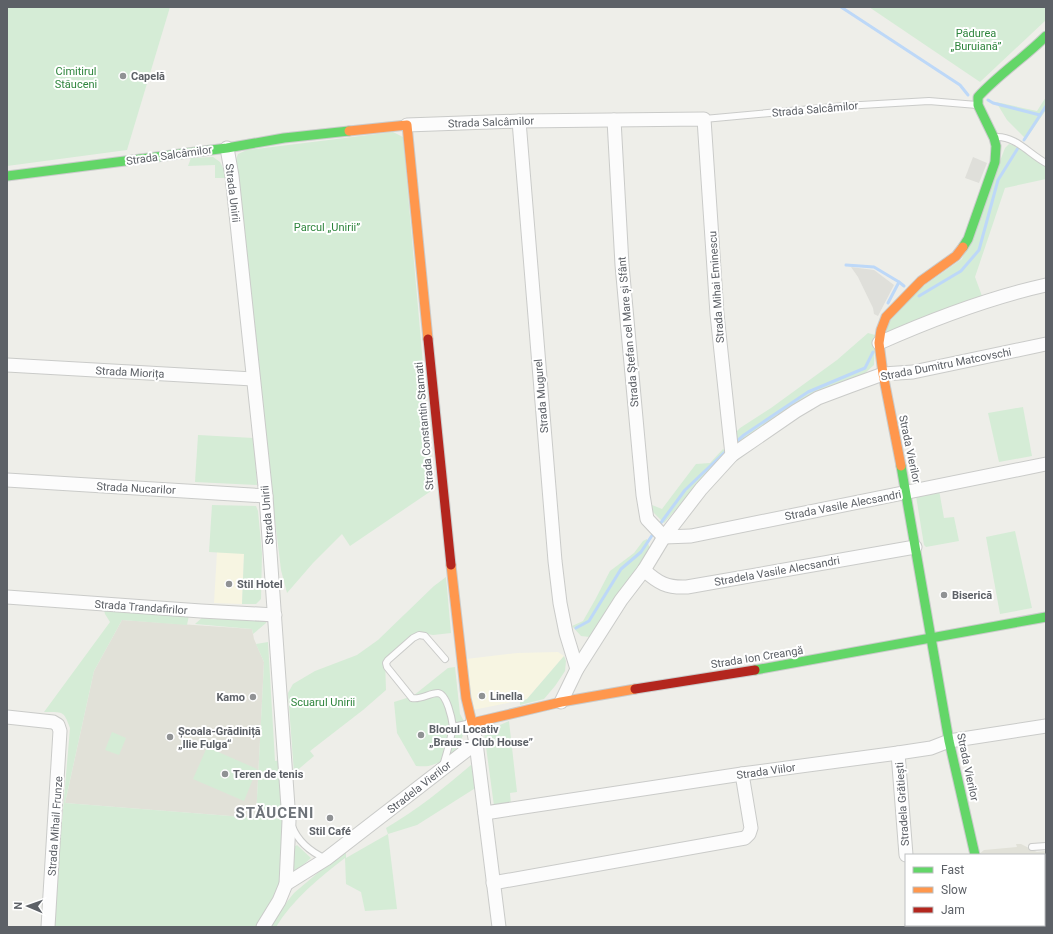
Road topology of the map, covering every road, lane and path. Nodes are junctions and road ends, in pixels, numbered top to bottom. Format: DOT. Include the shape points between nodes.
graph roads {
  1 [pos="1046,36"];
  2 [pos="978,105"];
  3 [pos="704,119"];
  4 [pos="614,120"];
  5 [pos="519,121"];
  6 [pos="407,125"];
  7 [pos="994,138"];
  8 [pos="227,148"];
  9 [pos="1046,163"];
  10 [pos="7,176"];
  11 [pos="1046,285"];
  12 [pos="879,343"];
  13 [pos="1046,344"];
  14 [pos="7,365"];
  15 [pos="883,374"];
  16 [pos="253,379"];
  17 [pos="732,455"];
  18 [pos="1046,464"];
  19 [pos="7,480"];
  20 [pos="906,492"];
  21 [pos="266,496"];
  22 [pos="664,537"];
  23 [pos="915,546"];
  24 [pos="644,570"];
  25 [pos="7,597"];
  26 [pos="274,615"];
  27 [pos="1046,617"];
  28 [pos="932,639"];
  29 [pos="445,659"];
  30 [pos="577,669"];
  31 [pos="561,702"];
  32 [pos="7,717"];
  33 [pos="472,723"];
  34 [pos="1046,726"];
  35 [pos="453,727"];
  36 [pos="950,741"];
  37 [pos="476,742"];
  38 [pos="898,753"];
  39 [pos="442,770"];
  40 [pos="742,774"];
  41 [pos="486,814"];
  42 [pos="289,821"];
  43 [pos="1046,846"];
  44 [pos="1032,847"];
  45 [pos="975,853"];
  46 [pos="906,854"];
  47 [pos="326,859"];
  48 [pos="493,883"];
  49 [pos="286,884"];
  50 [pos="48,927"];
  51 [pos="263,927"];
  52 [pos="498,927"];
  1 -- 2 [label="street" via="982,92 978,97"];
  2 -- 3 [label="lane, Strada Salcâmilor" via="922,102 844,106"];
  2 -- 7 [label="street, Strada Vierilor"];
  3 -- 4 [label="street, Strada Salcâmilor"];
  3 -- 17 [label="street, Strada Mihai Eminescu" via="717,314"];
  4 -- 5 [label="street, Strada Salcâmilor"];
  4 -- 22 [label="street, Strada Ştefan cel Mare și Sfânt" via="622,265 643,494 647,519"];
  5 -- 6 [label="street, Strada Salcâmilor"];
  5 -- 30 [label="street, Strada Mugurel" via="555,561 560,603"];
  6 -- 8 [label="street, Strada Salcâmilor" via="284,138"];
  6 -- 33 [label="street, Strada Constantin Stamati" via="444,514 466,698"];
  7 -- 9 [label="lane" via="1004,137 1016,142"];
  7 -- 12 [label="street, Strada Vierilor" via="995,162 968,239 956,256 921,280 886,317"];
  8 -- 10 [label="street, Strada Salcâmilor"];
  8 -- 16 [label="street, Strada Unirii"];
  11 -- 12 [label="street" via="970,306"];
  12 -- 15 [label="street, Strada Vierilor"];
  13 -- 15 [label="street, Strada Dumitru Matcovschi" via="913,372"];
  14 -- 16 [label="street, Strada Miorița"];
  15 -- 17 [label="street, Strada Dumitru Matcovschi" via="818,398"];
  15 -- 20 [label="street, Strada Vierilor"];
  16 -- 21 [label="street, Strada Unirii"];
  17 -- 22 [label="street, Strada Dumitru Matcovschi" via="701,489"];
  18 -- 20 [label="street, Strada Vasile Alecsandri"];
  19 -- 21 [label="street, Strada Nucarilor"];
  20 -- 22 [label="street, Strada Vasile Alecsandri" via="691,536"];
  20 -- 23 [label="street, Strada Vierilor"];
  21 -- 26 [label="street, Strada Unirii"];
  22 -- 24 [label="street, Strada Dumitru Matcovschi"];
  23 -- 24 [label="street, Stradela Vasile Alecsandri" via="687,587 664,584"];
  23 -- 28 [label="street, Strada Vierilor"];
  24 -- 30 [label="street, Strada Dumitru Matcovschi" via="621,600"];
  25 -- 26 [label="street, Strada Trandafirilor"];
  26 -- 42 [label="street, Strada Unirii"];
  27 -- 28 [label="street, Strada Ion Creangă"];
  28 -- 31 [label="street, Strada Ion Creangă"];
  28 -- 36 [label="street, Strada Vierilor"];
  29 -- 35 [label="lane" via="425,636 419,635 386,663 387,668 412,698 438,693 442,695"];
  30 -- 31 [label="street, Strada Dumitru Matcovschi"];
  31 -- 33 [label="street, Strada Ion Creangă"];
  32 -- 50 [label="street, Strada Mihail Frunze" via="47,720 58,726 60,739"];
  33 -- 35 [label="lane"];
  33 -- 37 [label="street"];
  34 -- 36 [label="street, Strada Viilor"];
  35 -- 39 [label="lane"];
  36 -- 38 [label="street, Strada Viilor" via="931,748"];
  36 -- 45 [label="street, Strada Vierilor"];
  37 -- 39 [label="street, Stradela Vierilor"];
  37 -- 41 [label="street"];
  38 -- 40 [label="street, Strada Viilor"];
  38 -- 46 [label="street, Stradela Grătiești"];
  39 -- 47 [label="street, Stradela Vierilor"];
  40 -- 41 [label="street, Strada Viilor"];
  40 -- 48 [label="street" via="751,828 745,838"];
  41 -- 48 [label="street"];
  42 -- 47 [label="lane" via="299,839"];
  42 -- 49 [label="street, Strada Unirii"];
  43 -- 44 [label="lane"];
  47 -- 49 [label="street, Stradela Vierilor"];
  48 -- 52 [label="street"];
  49 -- 51 [label="street"];
}
